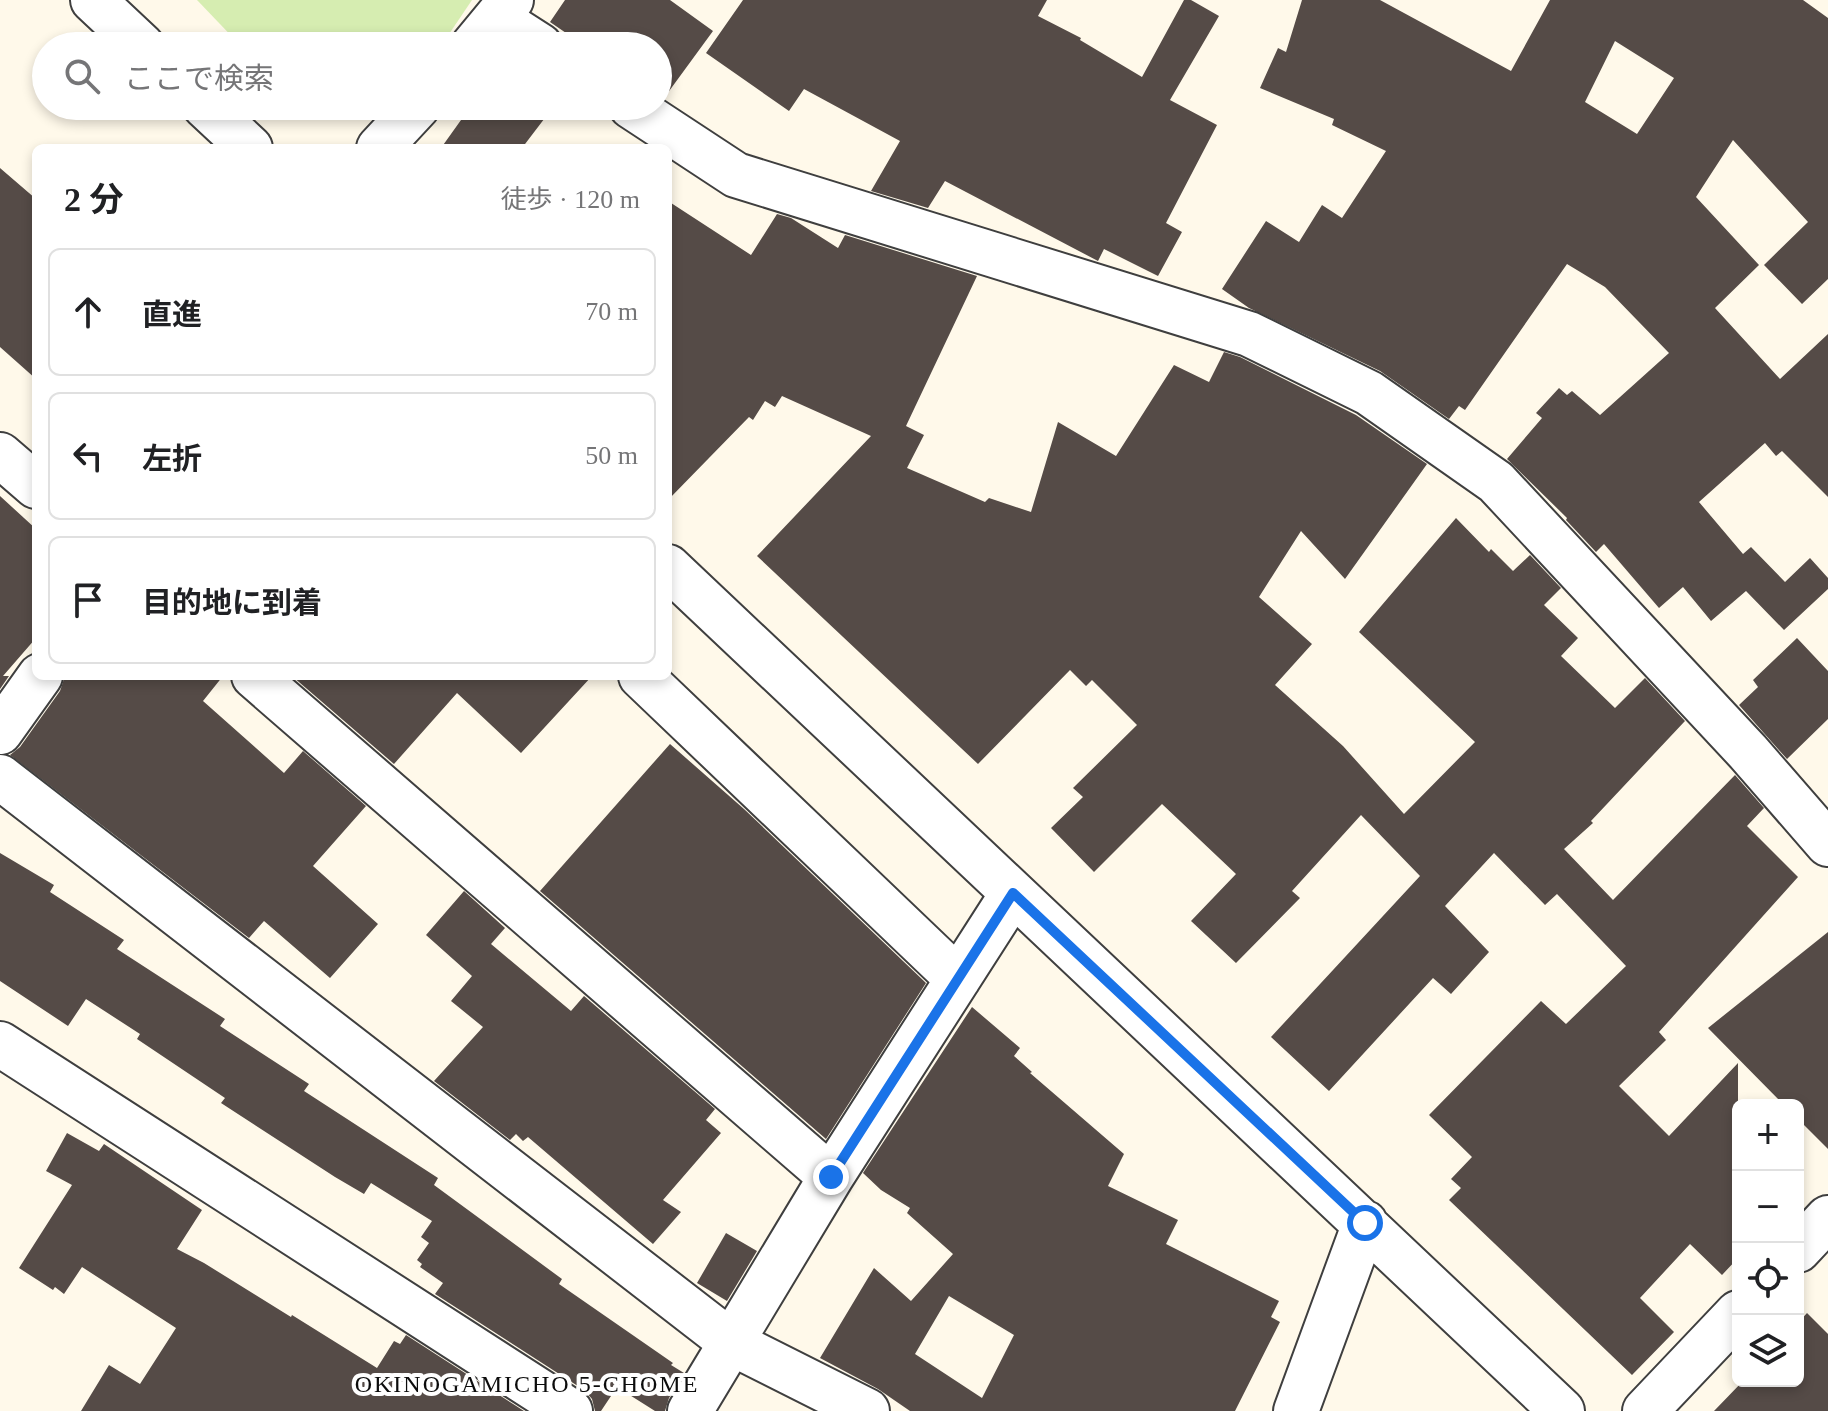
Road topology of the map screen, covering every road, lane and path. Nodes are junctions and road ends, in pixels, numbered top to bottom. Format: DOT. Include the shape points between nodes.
graph roads {
  1 [pos="93,0"];
  2 [pos="494,22"];
  3 [pos="127,32"];
  4 [pos="513,32"];
  5 [pos="220,120"];
  6 [pos="405,120"];
  7 [pos="652,120"];
  8 [pos="246,144"];
  9 [pos="383,144"];
  10 [pos="0,455"];
  11 [pos="32,483"];
  12 [pos="672,571"];
  13 [pos="37,680"];
  14 [pos="259,680"];
  15 [pos="645,680"];
  16 [pos="0,732"];
  17 [pos="0,777"];
  18 [pos="1828,844"];
  19 [pos="1013,893"];
  20 [pos="958,979"];
  21 [pos="0,1044"];
  22 [pos="831,1177"];
  23 [pos="1828,1218"];
  24 [pos="1365,1223"];
  25 [pos="1804,1244"];
  26 [pos="1736,1315"];
  27 [pos="732,1343"];
  28 [pos="570,1411"];
  29 [pos="690,1411"];
  30 [pos="867,1411"];
  31 [pos="1296,1411"];
  32 [pos="1562,1411"];
  33 [pos="1645,1411"];
  1 -- 3 [label="street"];
  2 -- 4 [label="street"];
  5 -- 8 [label="street"];
  6 -- 9 [label="street"];
  7 -- 18 [label="street" via="736,175 1249,334 1369,393 1496,482"];
  10 -- 11 [label="street"];
  12 -- 19 [label="street"];
  13 -- 16 [label="street"];
  14 -- 22 [label="street"];
  15 -- 20 [label="street"];
  17 -- 27 [label="street"];
  19 -- 20 [label="street"];
  19 -- 24 [label="street"];
  20 -- 22 [label="street"];
  21 -- 28 [label="street"];
  22 -- 27 [label="street"];
  23 -- 25 [label="street"];
  24 -- 31 [label="street"];
  24 -- 32 [label="street"];
  26 -- 33 [label="street"];
  27 -- 29 [label="street"];
  27 -- 30 [label="street"];
}
